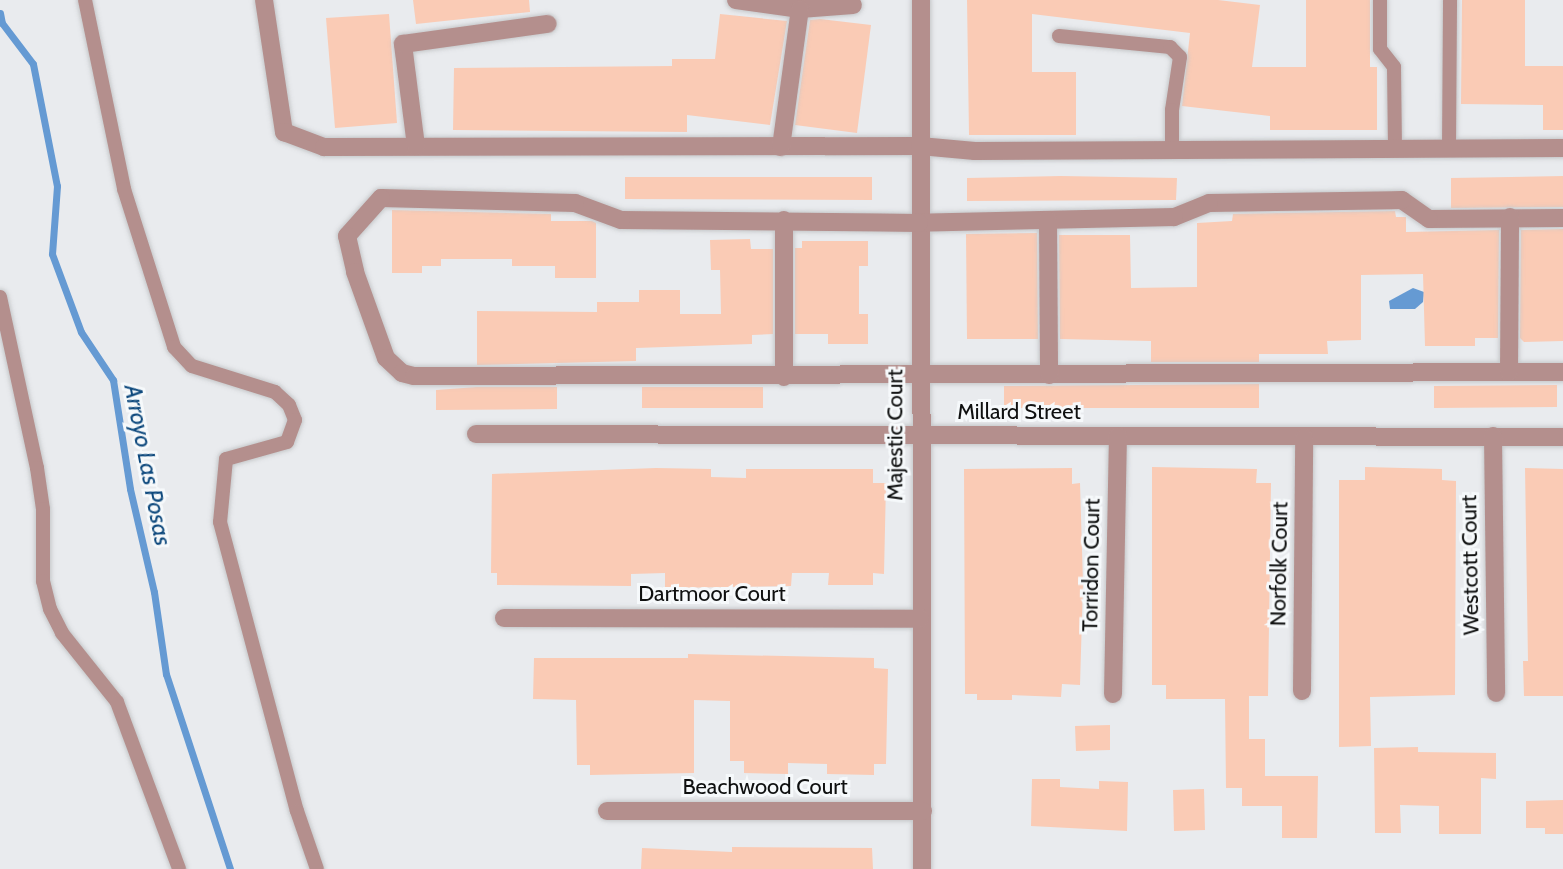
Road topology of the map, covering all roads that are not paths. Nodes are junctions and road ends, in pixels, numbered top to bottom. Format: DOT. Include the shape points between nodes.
graph roads {
  1 [pos="85,0"];
  2 [pos="264,0"];
  3 [pos="736,0"];
  4 [pos="921,0"];
  5 [pos="1380,0"];
  6 [pos="1450,0"];
  7 [pos="853,5"];
  8 [pos="800,9"];
  9 [pos="548,24"];
  10 [pos="1059,36"];
  11 [pos="416,146"];
  12 [pos="920,146"];
  13 [pos="781,147"];
  14 [pos="1395,148"];
  15 [pos="1449,148"];
  16 [pos="1563,148"];
  17 [pos="1172,149"];
  18 [pos="1510,217"];
  19 [pos="1563,218"];
  20 [pos="784,220"];
  21 [pos="1048,220"];
  22 [pos="919,223"];
  23 [pos="0,297"];
  24 [pos="1509,372"];
  25 [pos="1563,372"];
  26 [pos="1049,375"];
  27 [pos="919,376"];
  28 [pos="784,377"];
  29 [pos="476,434"];
  30 [pos="920,435"];
  31 [pos="1118,436"];
  32 [pos="1493,436"];
  33 [pos="1563,437"];
  34 [pos="1304,438"];
  35 [pos="504,618"];
  36 [pos="920,619"];
  37 [pos="1302,691"];
  38 [pos="1496,693"];
  39 [pos="1113,694"];
  40 [pos="607,811"];
  41 [pos="922,811"];
  42 [pos="179,869"];
  43 [pos="317,869"];
  44 [pos="922,869"];
  1 -- 43 [label="lane" via="124,189 174,346 192,366 275,392 289,405 295,420 287,442 226,459 220,522 297,811"];
  2 -- 11 [label="street" via="284,132 324,147"];
  3 -- 8 [label="street"];
  4 -- 12 [label="street, Majestic Court"];
  5 -- 14 [label="lane" via="1380,49 1394,67"];
  6 -- 15 [label="lane"];
  7 -- 8 [label="street"];
  8 -- 13 [label="street"];
  9 -- 11 [label="street" via="403,44"];
  10 -- 17 [label="lane" via="1170,46 1180,57 1172,110"];
  11 -- 13 [label="street"];
  12 -- 13 [label="street"];
  12 -- 17 [label="street" via="975,151"];
  12 -- 22 [label="street, Majestic Court"];
  14 -- 15 [label="street"];
  14 -- 17 [label="street"];
  15 -- 16 [label="street"];
  18 -- 19 [label="street"];
  18 -- 21 [label="street" via="1429,219 1402,200 1209,203 1174,217"];
  18 -- 24 [label="street"];
  20 -- 22 [label="street"];
  20 -- 28 [label="street"];
  20 -- 28 [label="street" via="621,220 574,203 381,198 346,236 386,358 402,373 443,378"];
  21 -- 22 [label="street"];
  21 -- 26 [label="street"];
  22 -- 27 [label="street, Majestic Court"];
  23 -- 42 [label="lane" via="37,468 43,509 43,581 50,609 62,633 117,702"];
  24 -- 25 [label="street"];
  24 -- 26 [label="street"];
  26 -- 27 [label="street"];
  27 -- 28 [label="street"];
  27 -- 30 [label="street, Majestic Court"];
  29 -- 30 [label="street, Millard Street"];
  30 -- 31 [label="street, Millard Street"];
  30 -- 36 [label="street, Majestic Court"];
  31 -- 34 [label="street, Millard Street"];
  31 -- 39 [label="street, Torridon Court"];
  32 -- 33 [label="street, Millard Street"];
  32 -- 34 [label="street, Millard Street"];
  32 -- 38 [label="street, Westcott Court"];
  34 -- 37 [label="street, Norfolk Court"];
  35 -- 36 [label="street, Dartmoor Court"];
  36 -- 41 [label="street, Majestic Court"];
  40 -- 41 [label="street, Beachwood Court"];
  41 -- 44 [label="street, Majestic Court"];
}
